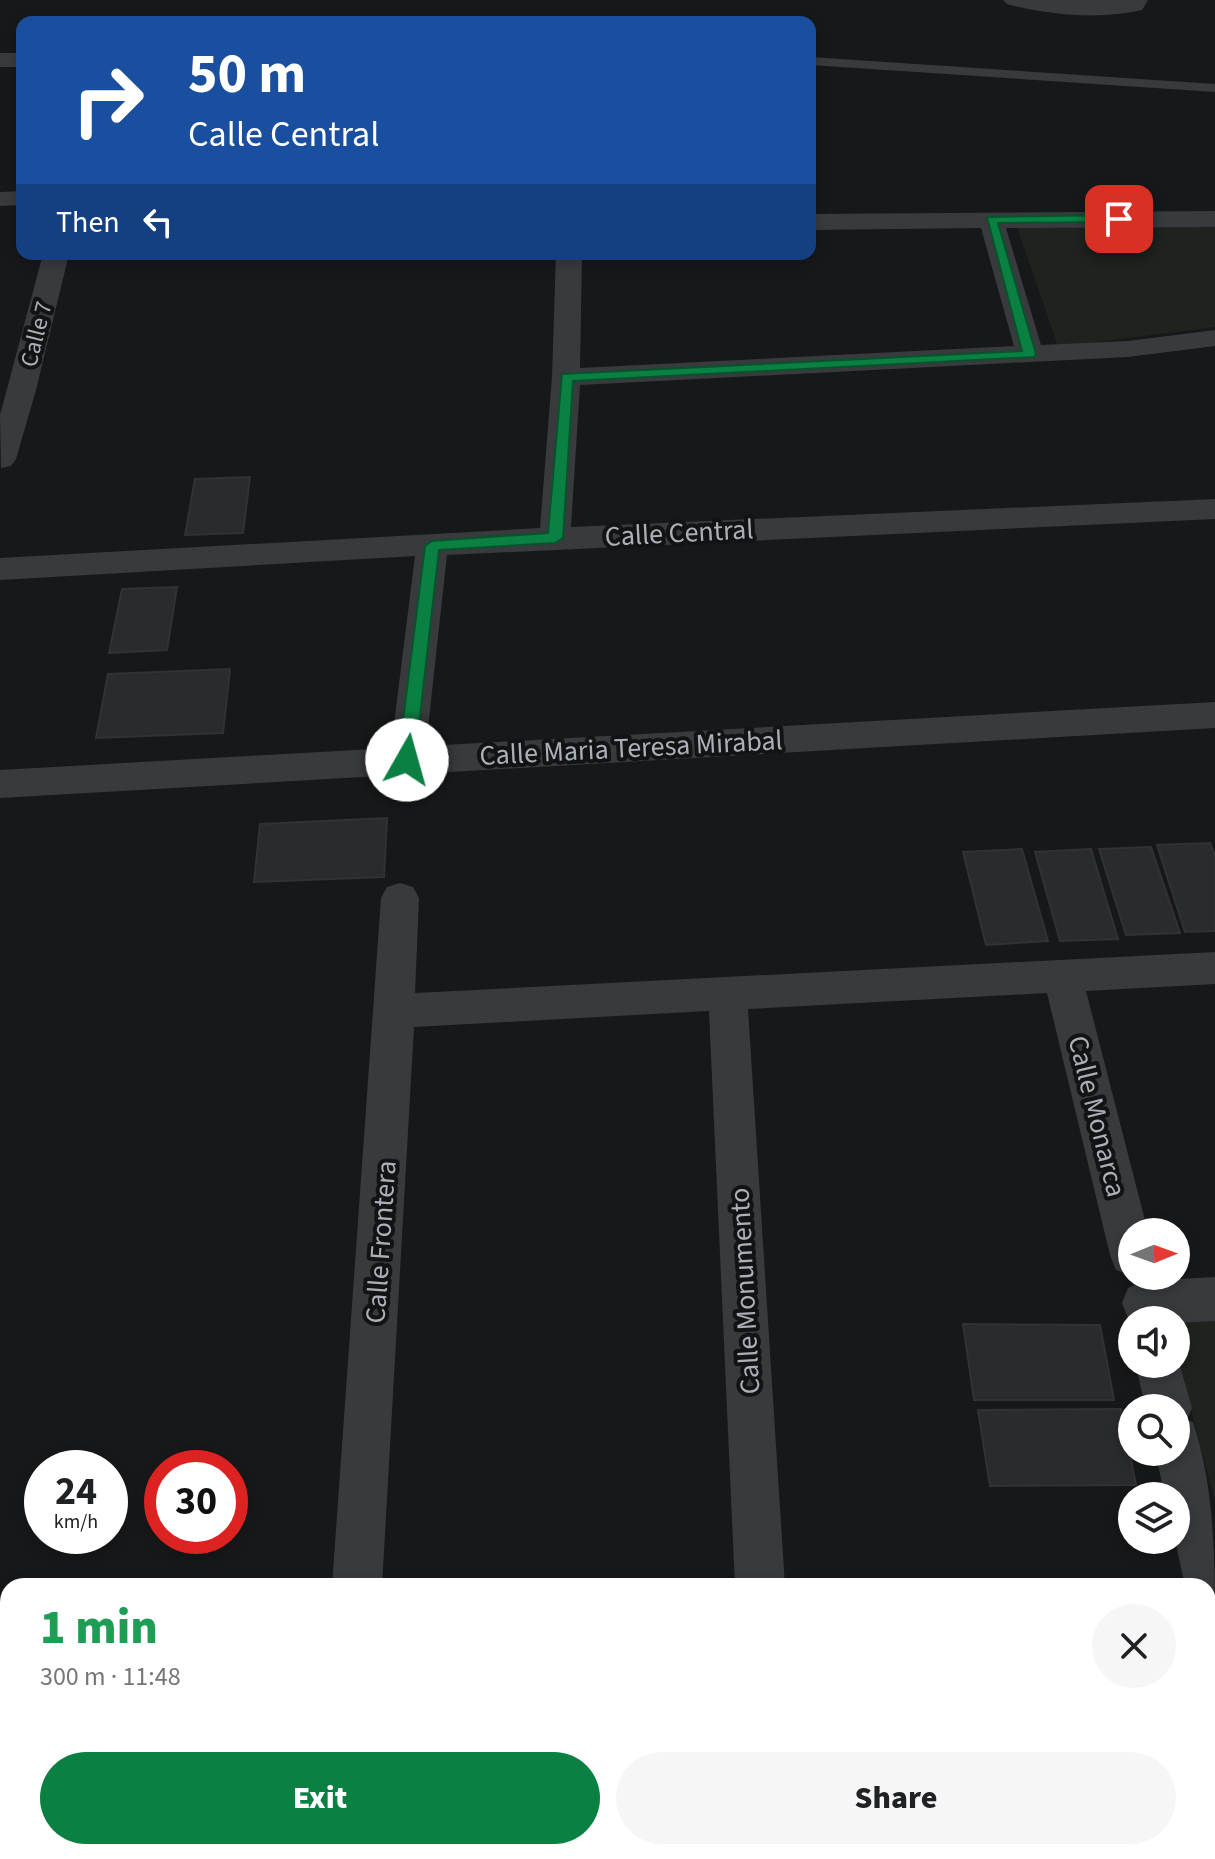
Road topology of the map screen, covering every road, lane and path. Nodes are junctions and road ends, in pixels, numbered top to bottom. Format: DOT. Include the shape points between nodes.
graph roads {
  1 [pos="1014,0"];
  2 [pos="1136,3"];
  3 [pos="816,61"];
  4 [pos="1215,88"];
  5 [pos="1215,219"];
  6 [pos="991,220"];
  7 [pos="816,222"];
  8 [pos="54,260"];
  9 [pos="569,260"];
  10 [pos="1215,338"];
  11 [pos="1030,354"];
  12 [pos="566,377"];
  13 [pos="11,391"];
  14 [pos="1,459"];
  15 [pos="1215,509"];
  16 [pos="555,538"];
  17 [pos="432,546"];
  18 [pos="0,569"];
  19 [pos="1215,715"];
  20 [pos="407,760"];
  21 [pos="0,784"];
  22 [pos="400,898"];
  23 [pos="1215,968"];
  24 [pos="1063,977"];
  25 [pos="728,995"];
  26 [pos="395,1011"];
  27 [pos="1123,1218"];
  28 [pos="1215,1299"];
  29 [pos="1143,1300"];
  30 [pos="1182,1466"];
  31 [pos="358,1578"];
  32 [pos="760,1578"];
  33 [pos="1208,1578"];
  1 -- 2 [label="street" via="1047,6"];
  3 -- 4 [label="lane"];
  5 -- 6 [label="street"];
  6 -- 7 [label="street"];
  6 -- 11 [label="street"];
  8 -- 13 [label="street, Calle 7"];
  9 -- 12 [label="street"];
  10 -- 11 [label="street"];
  11 -- 12 [label="street"];
  12 -- 16 [label="street"];
  13 -- 14 [label="street, Calle 7"];
  15 -- 16 [label="street, Calle Central"];
  16 -- 17 [label="street, Calle Central"];
  17 -- 18 [label="street, Calle Central"];
  17 -- 20 [label="street"];
  19 -- 20 [label="street, Calle Maria Teresa Mirabal"];
  20 -- 21 [label="street, Calle Maria Teresa Mirabal"];
  22 -- 26 [label="street, Calle Frontera"];
  23 -- 24 [label="street"];
  24 -- 25 [label="street"];
  24 -- 27 [label="street, Calle Monarca"];
  25 -- 26 [label="street"];
  25 -- 32 [label="street, Calle Monumento"];
  26 -- 31 [label="street, Calle Frontera"];
  28 -- 29 [label="street"];
  30 -- 33 [label="street"];
}
